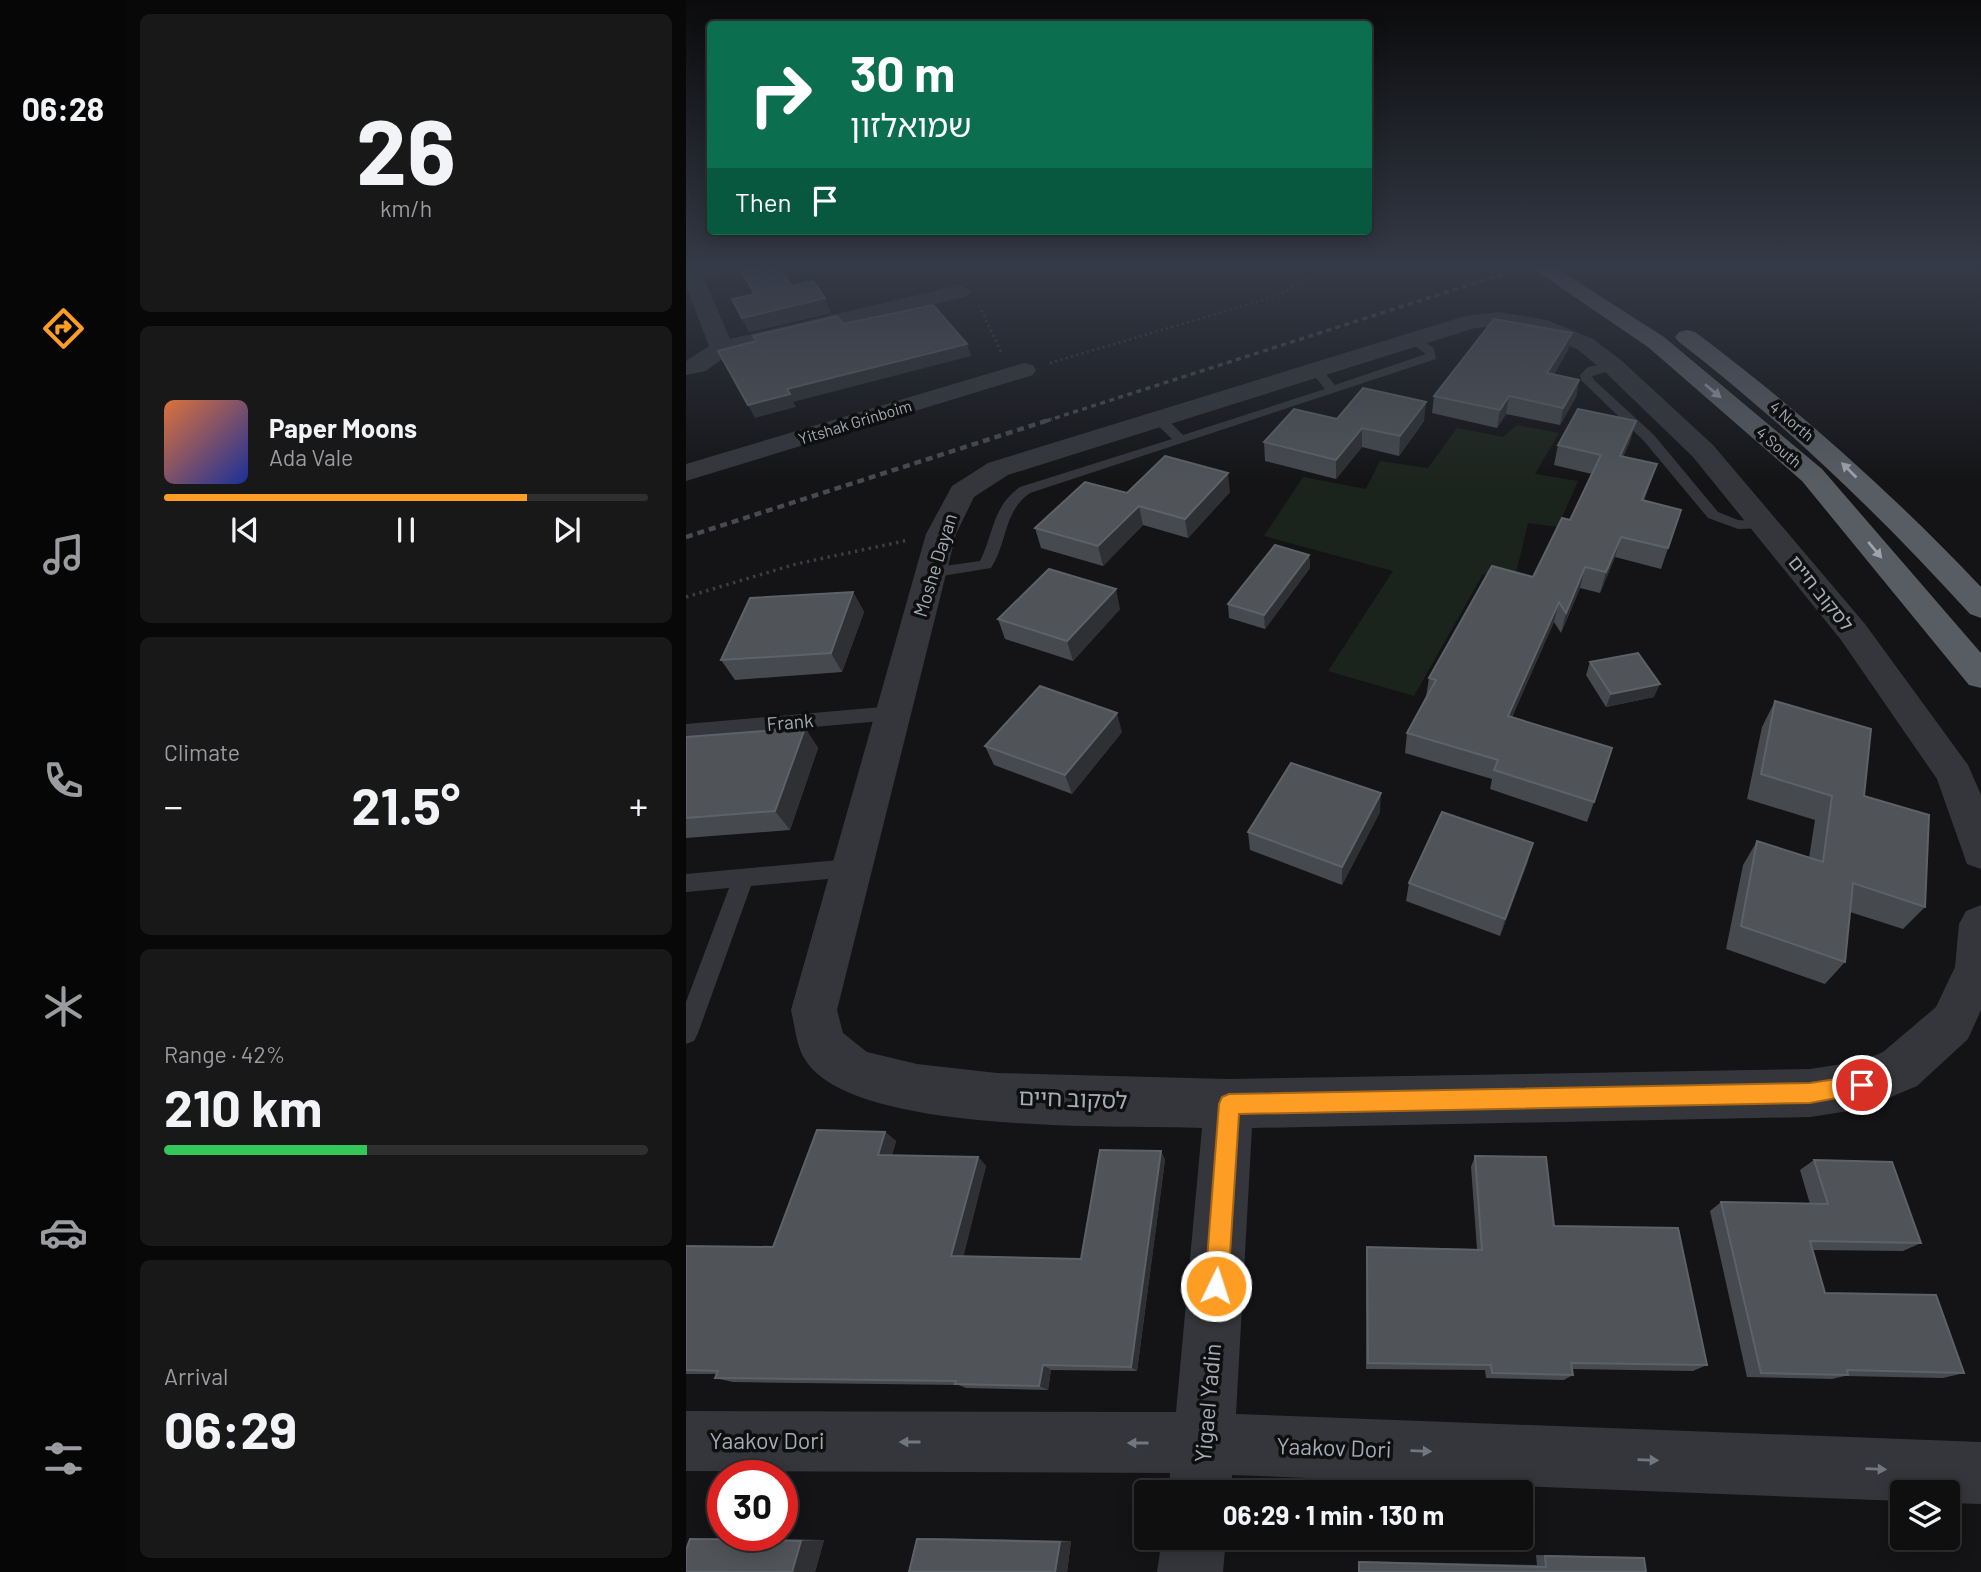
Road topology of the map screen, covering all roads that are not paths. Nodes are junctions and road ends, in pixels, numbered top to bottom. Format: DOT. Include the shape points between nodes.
graph roads {
  1 [pos="717,337"];
  2 [pos="766,337"];
  3 [pos="1418,337"];
  4 [pos="1573,337"];
  5 [pos="1650,337"];
  6 [pos="1687,337"];
  7 [pos="722,348"];
  8 [pos="1613,366"];
  9 [pos="686,368"];
  10 [pos="1024,370"];
  11 [pos="1170,429"];
  12 [pos="686,473"];
  13 [pos="930,573"];
  14 [pos="1981,607"];
  15 [pos="1981,676"];
  16 [pos="894,713"];
  17 [pos="686,731"];
  18 [pos="1981,852"];
  19 [pos="850,868"];
  20 [pos="743,878"];
  21 [pos="686,883"];
  22 [pos="1981,924"];
  23 [pos="686,1033"];
  24 [pos="917,1088"];
  25 [pos="1229,1104"];
  26 [pos="686,1441"];
  27 [pos="1203,1468"];
  28 [pos="1981,1473"];
  29 [pos="1193,1550"];
  30 [pos="1190,1572"];
  1 -- 7 [label="street"];
  2 -- 7 [label="street"];
  3 -- 11 [label="street, Moshe Dayan" via="1324,380"];
  4 -- 8 [label="street, Moshe Dayan"];
  5 -- 15 [label="highway, 4 South, one-way" via="1812,475"];
  14 -- 6 [label="highway, 4 North, one-way" via="1842,463"];
  7 -- 9 [label="street" via="697,366"];
  8 -- 18 [label="street, לסקוב חיים" via="1703,451 1853,632 1955,775"];
  10 -- 12 [label="street, Yitshak Grinboim"];
  11 -- 13 [label="lane" via="1011,498 986,565"];
  11 -- 13 [label="street, Moshe Dayan" via="998,469 976,480 954,503"];
  13 -- 16 [label="street, Moshe Dayan"];
  16 -- 17 [label="lane, Frank"];
  16 -- 19 [label="street, Moshe Dayan"];
  19 -- 20 [label="lane"];
  19 -- 24 [label="street, Moshe Dayan" via="814,1010 823,1046 855,1073"];
  20 -- 21 [label="lane"];
  20 -- 23 [label="lane"];
  22 -- 25 [label="street, לסקוב חיים" via="1977,967 1952,1023 1900,1069 1862,1085 1810,1093"];
  24 -- 25 [label="street, לסקוב חיים" via="997,1097"];
  25 -- 27 [label="street, Yigael Yadin"];
  27 -- 26 [label="street, Yaakov Dori, one-way"];
  27 -- 28 [label="street, Yaakov Dori, one-way"];
  29 -- 30 [label="street"];
}
